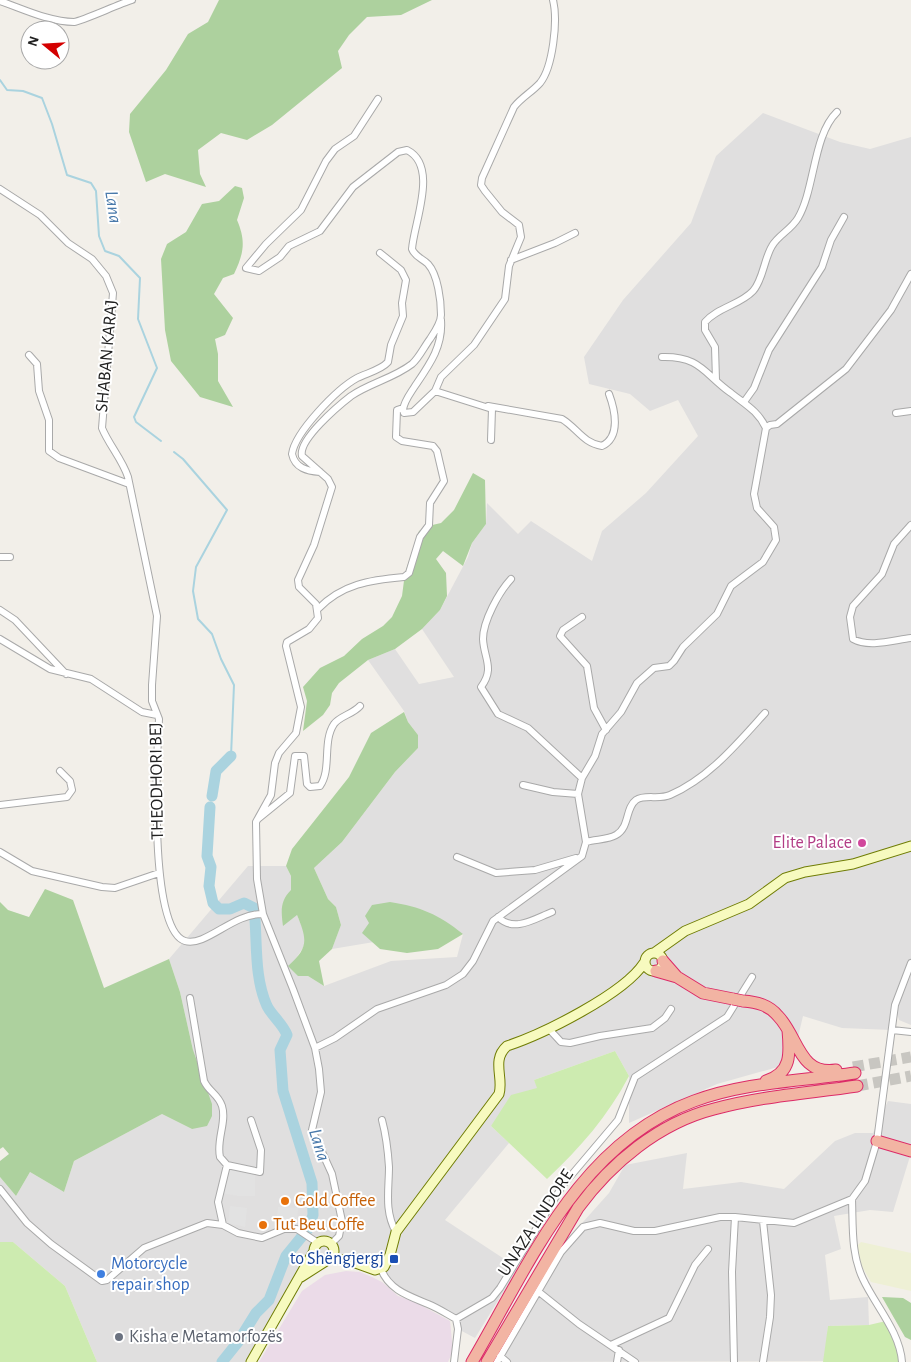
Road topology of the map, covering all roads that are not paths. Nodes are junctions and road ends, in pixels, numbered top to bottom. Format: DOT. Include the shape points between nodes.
graph roads {
  1 [pos="132,0"];
  2 [pos="553,0"];
  3 [pos="0,1"];
  4 [pos="378,99"];
  5 [pos="837,112"];
  6 [pos="0,189"];
  7 [pos="844,217"];
  8 [pos="575,232"];
  9 [pos="380,253"];
  10 [pos="511,260"];
  11 [pos="911,274"];
  12 [pos="441,318"];
  13 [pos="29,355"];
  14 [pos="662,357"];
  15 [pos="716,380"];
  16 [pos="435,391"];
  17 [pos="609,394"];
  18 [pos="744,402"];
  19 [pos="488,406"];
  20 [pos="403,408"];
  21 [pos="911,411"];
  22 [pos="896,413"];
  23 [pos="766,428"];
  24 [pos="491,440"];
  25 [pos="320,472"];
  26 [pos="129,484"];
  27 [pos="911,525"];
  28 [pos="0,557"];
  29 [pos="10,557"];
  30 [pos="511,579"];
  31 [pos="318,609"];
  32 [pos="0,610"];
  33 [pos="582,617"];
  34 [pos="0,638"];
  35 [pos="911,638"];
  36 [pos="66,674"];
  37 [pos="360,706"];
  38 [pos="765,713"];
  39 [pos="157,715"];
  40 [pos="606,730"];
  41 [pos="60,771"];
  42 [pos="582,778"];
  43 [pos="523,785"];
  44 [pos="578,794"];
  45 [pos="0,805"];
  46 [pos="257,820"];
  47 [pos="586,842"];
  48 [pos="911,846"];
  49 [pos="0,852"];
  50 [pos="582,856"];
  51 [pos="457,857"];
  52 [pos="159,873"];
  53 [pos="552,912"];
  54 [pos="262,914"];
  55 [pos="498,916"];
  56 [pos="655,962"];
  57 [pos="911,963"];
  58 [pos="752,977"];
  59 [pos="190,998"];
  60 [pos="672,1009"];
  61 [pos="549,1029"];
  62 [pos="788,1030"];
  63 [pos="892,1030"];
  64 [pos="911,1032"];
  65 [pos="315,1048"];
  66 [pos="858,1088"];
  67 [pos="251,1120"];
  68 [pos="382,1120"];
  69 [pos="877,1141"];
  70 [pos="911,1150"];
  71 [pos="603,1158"];
  72 [pos="227,1165"];
  73 [pos="0,1189"];
  74 [pos="852,1200"];
  75 [pos="735,1217"];
  76 [pos="763,1221"];
  77 [pos="223,1225"];
  78 [pos="396,1232"];
  79 [pos="316,1247"];
  80 [pos="708,1249"];
  81 [pos="330,1253"];
  82 [pos="381,1269"];
  83 [pos="301,1277"];
  84 [pos="539,1292"];
  85 [pos="456,1319"];
  86 [pos="611,1345"];
  87 [pos="619,1350"];
  88 [pos="498,1359"];
  89 [pos="251,1362"];
  90 [pos="454,1362"];
  91 [pos="472,1362"];
  92 [pos="487,1362"];
  93 [pos="507,1362"];
  94 [pos="617,1362"];
  95 [pos="635,1362"];
  96 [pos="734,1362"];
  97 [pos="763,1362"];
  98 [pos="902,1362"];
  1 -- 3 [label="street" via="75,22 27,13"];
  2 -- 10 [label="street" via="556,24 545,73 541,82 514,107 481,184 502,212 519,225 521,237"];
  4 -- 12 [label="street" via="354,136 326,160 300,210 246,268 259,271 290,246 320,231 353,187 393,155 407,150 421,164 424,184 412,249 430,266"];
  5 -- 15 [label="street" via="826,126 798,218 773,243 757,286 705,322 705,330 715,347"];
  6 -- 26 [label="street, SHABAN KARAJ" via="40,215 68,243 92,259 110,284 114,305 102,428 124,466"];
  7 -- 18 [label="street" via="831,240 822,267 769,350 754,388"];
  8 -- 10 [label="street"];
  9 -- 25 [label="street" via="401,270 406,280 403,316 385,366 342,388 294,444 292,454 297,465"];
  10 -- 16 [label="street" via="505,299 474,346 441,377"];
  11 -- 23 [label="street" via="892,310 846,368 777,424"];
  12 -- 20 [label="street" via="441,342"];
  12 -- 25 [label="street" via="414,362 398,374 352,396 310,435 302,448 302,456"];
  13 -- 26 [label="street" via="37,364 39,391 49,420 49,450 59,458"];
  14 -- 15 [label="street" via="680,357 701,366"];
  15 -- 18 [label="street"];
  16 -- 19 [label="street"];
  16 -- 20 [label="street" via="413,412 404,413"];
  17 -- 19 [label="street" via="615,430 612,438 602,446 587,441 562,419"];
  18 -- 23 [label="street" via="756,411"];
  19 -- 24 [label="street" via="493,415"];
  20 -- 31 [label="street" via="397,410 396,437 433,446 444,478 430,503 429,525 420,537 409,573 404,578 349,586 337,591"];
  21 -- 22 [label="street"];
  23 -- 40 [label="street" via="754,494 757,508 776,532 769,554 731,586 717,614 683,647 669,666 654,668 637,682 621,712"];
  25 -- 31 [label="street" via="328,479 332,491 298,584"];
  26 -- 39 [label="street, SHABAN KARAJ" via="158,616 152,685"];
  27 -- 35 [label="street" via="894,544 886,567 854,606 850,617 853,639 858,641 871,643"];
  28 -- 29 [label="street"];
  30 -- 42 [label="street" via="500,591 484,629 489,672 481,687 498,714 528,728"];
  31 -- 46 [label="street" via="315,624 287,642 301,707 300,716 296,734 279,753 271,794"];
  32 -- 36 [label="street" via="15,620"];
  33 -- 40 [label="street" via="563,630 560,636 587,666 594,708"];
  34 -- 36 [label="street, THEODHORI BEJ" via="50,669"];
  36 -- 39 [label="street, THEODHORI BEJ" via="91,679 142,712"];
  37 -- 46 [label="street" via="333,726 320,786 310,787 307,784 304,756 295,756 290,793"];
  38 -- 47 [label="street" via="710,770 671,795 638,798 617,835"];
  39 -- 52 [label="street, THEODHORI BEJ"];
  40 -- 42 [label="street"];
  41 -- 45 [label="street" via="72,785 67,796"];
  42 -- 44 [label="street"];
  43 -- 44 [label="street"];
  44 -- 47 [label="street"];
  46 -- 54 [label="street" via="257,879"];
  47 -- 50 [label="street"];
  48 -- 56 [label="main road" via="859,863 785,878 742,908 685,931 669,943"];
  49 -- 52 [label="street" via="32,871 102,887 115,888"];
  50 -- 51 [label="street" via="535,870 496,873"];
  50 -- 55 [label="street"];
  52 -- 54 [label="street, THEODHORI BEJ" via="172,929 179,938 187,941 205,938 241,917"];
  53 -- 55 [label="street" via="514,926 504,923"];
  54 -- 65 [label="street"];
  55 -- 65 [label="street" via="463,974 446,985 377,1009"];
  56 -- 61 [label="main road" via="622,986"];
  56 -- 62 [label="highway" via="703,993 769,1008"];
  57 -- 63 [label="street" via="895,1005"];
  58 -- 85 [label="street" via="727,1017 635,1077 618,1120 563,1185 500,1288 492,1298"];
  59 -- 72 [label="street" via="204,1081 211,1091 216,1092 223,1114 219,1152"];
  60 -- 61 [label="street" via="652,1028 570,1043 561,1042"];
  61 -- 78 [label="main road" via="507,1046 503,1051 498,1061 498,1094"];
  62 -- 71 [label="highway" via="789,1060 776,1078 706,1095 664,1111 624,1137"];
  62 -- 71 [label="highway, UNAZA LINDORE" via="800,1054 813,1066 825,1070 854,1070 695,1100 658,1117"];
  63 -- 64 [label="street"];
  63 -- 69 [label="street"];
  65 -- 81 [label="street" via="321,1086 312,1130 327,1161 341,1212 341,1229"];
  66 -- 92 [label="highway, UNAZA LINDORE" via="714,1108 663,1130 633,1151 594,1186 578,1208"];
  67 -- 72 [label="street" via="260,1150 260,1172"];
  68 -- 78 [label="street" via="389,1170 387,1198"];
  69 -- 70 [label="highway"];
  69 -- 74 [label="street" via="864,1181"];
  71 -- 91 [label="highway, UNAZA LINDORE" via="577,1188 542,1239"];
  72 -- 77 [label="street" via="218,1202"];
  73 -- 77 [label="street" via="27,1223 50,1244 102,1281 149,1245 207,1223"];
  74 -- 76 [label="street" via="794,1223"];
  74 -- 98 [label="street" via="853,1238 859,1269 897,1342"];
  75 -- 76 [label="street"];
  75 -- 84 [label="street" via="655,1231 634,1231 600,1223 588,1225 561,1252"];
  75 -- 96 [label="street" via="732,1272"];
  76 -- 97 [label="street" via="770,1294"];
  77 -- 79 [label="street" via="238,1233 262,1238 284,1229 301,1230"];
  78 -- 82 [label="main road" via="388,1261"];
  79 -- 81 [label="main road" via="325,1241"];
  79 -- 81 [label="main road" via="316,1258"];
  79 -- 83 [label="main road"];
  80 -- 86 [label="street" via="695,1265 669,1318"];
  81 -- 82 [label="main road" via="375,1270"];
  81 -- 83 [label="main road"];
  82 -- 85 [label="street" via="388,1282 401,1293"];
  83 -- 89 [label="main road"];
  84 -- 86 [label="street"];
  84 -- 88 [label="street"];
  85 -- 90 [label="street"];
  86 -- 87 [label="street"];
  87 -- 94 [label="street"];
  87 -- 95 [label="street"];
  88 -- 93 [label="street"];
}
